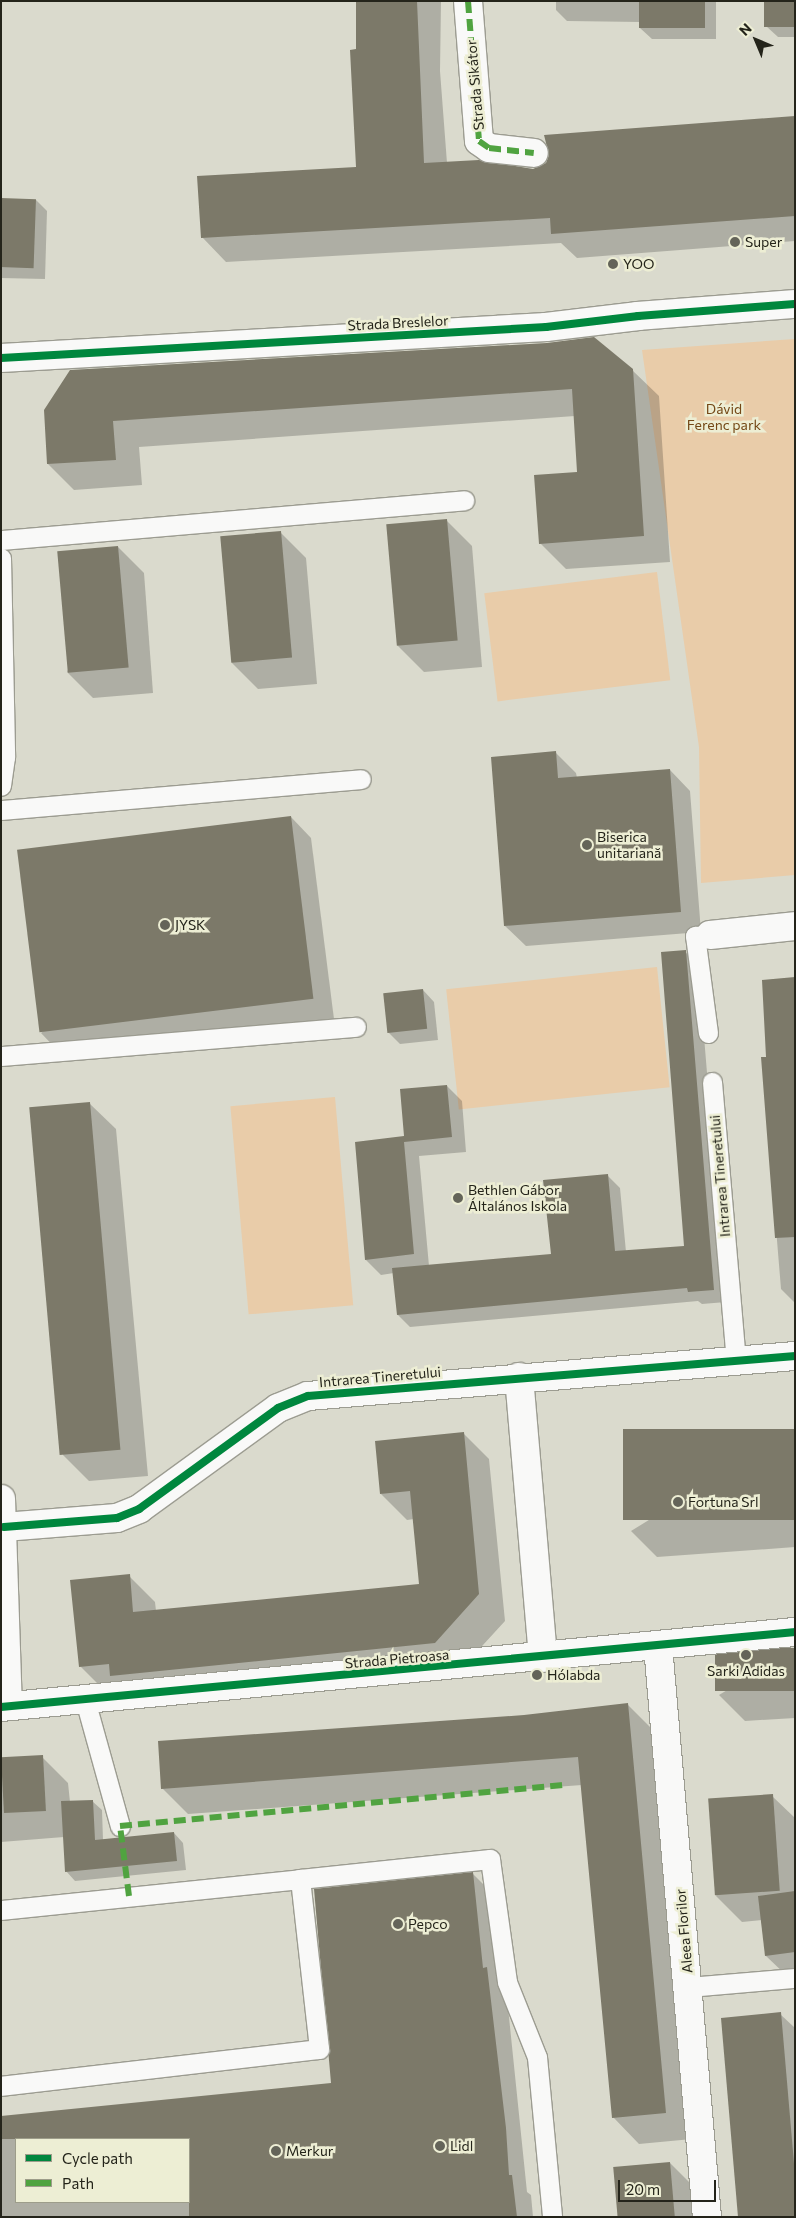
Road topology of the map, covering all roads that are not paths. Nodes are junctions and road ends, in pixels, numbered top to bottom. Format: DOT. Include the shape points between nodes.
graph roads {
  1 [pos="468,1"];
  2 [pos="534,153"];
  3 [pos="795,304"];
  4 [pos="1,358"];
  5 [pos="464,500"];
  6 [pos="1,540"];
  7 [pos="1,558"];
  8 [pos="2,583"];
  9 [pos="361,779"];
  10 [pos="1,786"];
  11 [pos="1,810"];
  12 [pos="795,926"];
  13 [pos="710,935"];
  14 [pos="356,1027"];
  15 [pos="708,1033"];
  16 [pos="1,1056"];
  17 [pos="712,1082"];
  18 [pos="795,1356"];
  19 [pos="736,1360"];
  20 [pos="519,1377"];
  21 [pos="1,1499"];
  22 [pos="4,1527"];
  23 [pos="795,1632"];
  24 [pos="658,1646"];
  25 [pos="543,1658"];
  26 [pos="85,1700"];
  27 [pos="5,1706"];
  28 [pos="120,1826"];
  29 [pos="300,1879"];
  30 [pos="1,1910"];
  31 [pos="795,1978"];
  32 [pos="689,1987"];
  33 [pos="1,2086"];
  34 [pos="552,2217"];
  35 [pos="707,2217"];
  1 -- 2 [label="street, Strada Sikátor" via="479,141 489,148"];
  3 -- 4 [label="street, Strada Breslelor" via="546,327"];
  5 -- 6 [label="lane"];
  7 -- 8 [label="lane"];
  8 -- 10 [label="lane" via="5,757"];
  9 -- 11 [label="lane"];
  12 -- 13 [label="street"];
  13 -- 15 [label="lane" via="695,936"];
  14 -- 16 [label="lane"];
  17 -- 19 [label="lane, Intrarea Tineretului"];
  18 -- 19 [label="street, Intrarea Tineretului"];
  19 -- 20 [label="street, Intrarea Tineretului"];
  20 -- 22 [label="street, Intrarea Tineretului" via="308,1396 278,1408 139,1509 117,1518"];
  20 -- 25 [label="street"];
  21 -- 22 [label="street"];
  22 -- 27 [label="street"];
  23 -- 24 [label="street, Strada Pietroasa"];
  24 -- 25 [label="street, Strada Pietroasa"];
  24 -- 32 [label="street, Aleea Florilor"];
  25 -- 26 [label="street, Strada Pietroasa"];
  26 -- 27 [label="street, Strada Pietroasa"];
  26 -- 28 [label="lane"];
  29 -- 30 [label="lane"];
  29 -- 33 [label="lane" via="318,2049"];
  29 -- 34 [label="lane" via="490,1859 507,1982 537,2057"];
  31 -- 32 [label="lane"];
  32 -- 35 [label="street, Aleea Florilor"];
}
